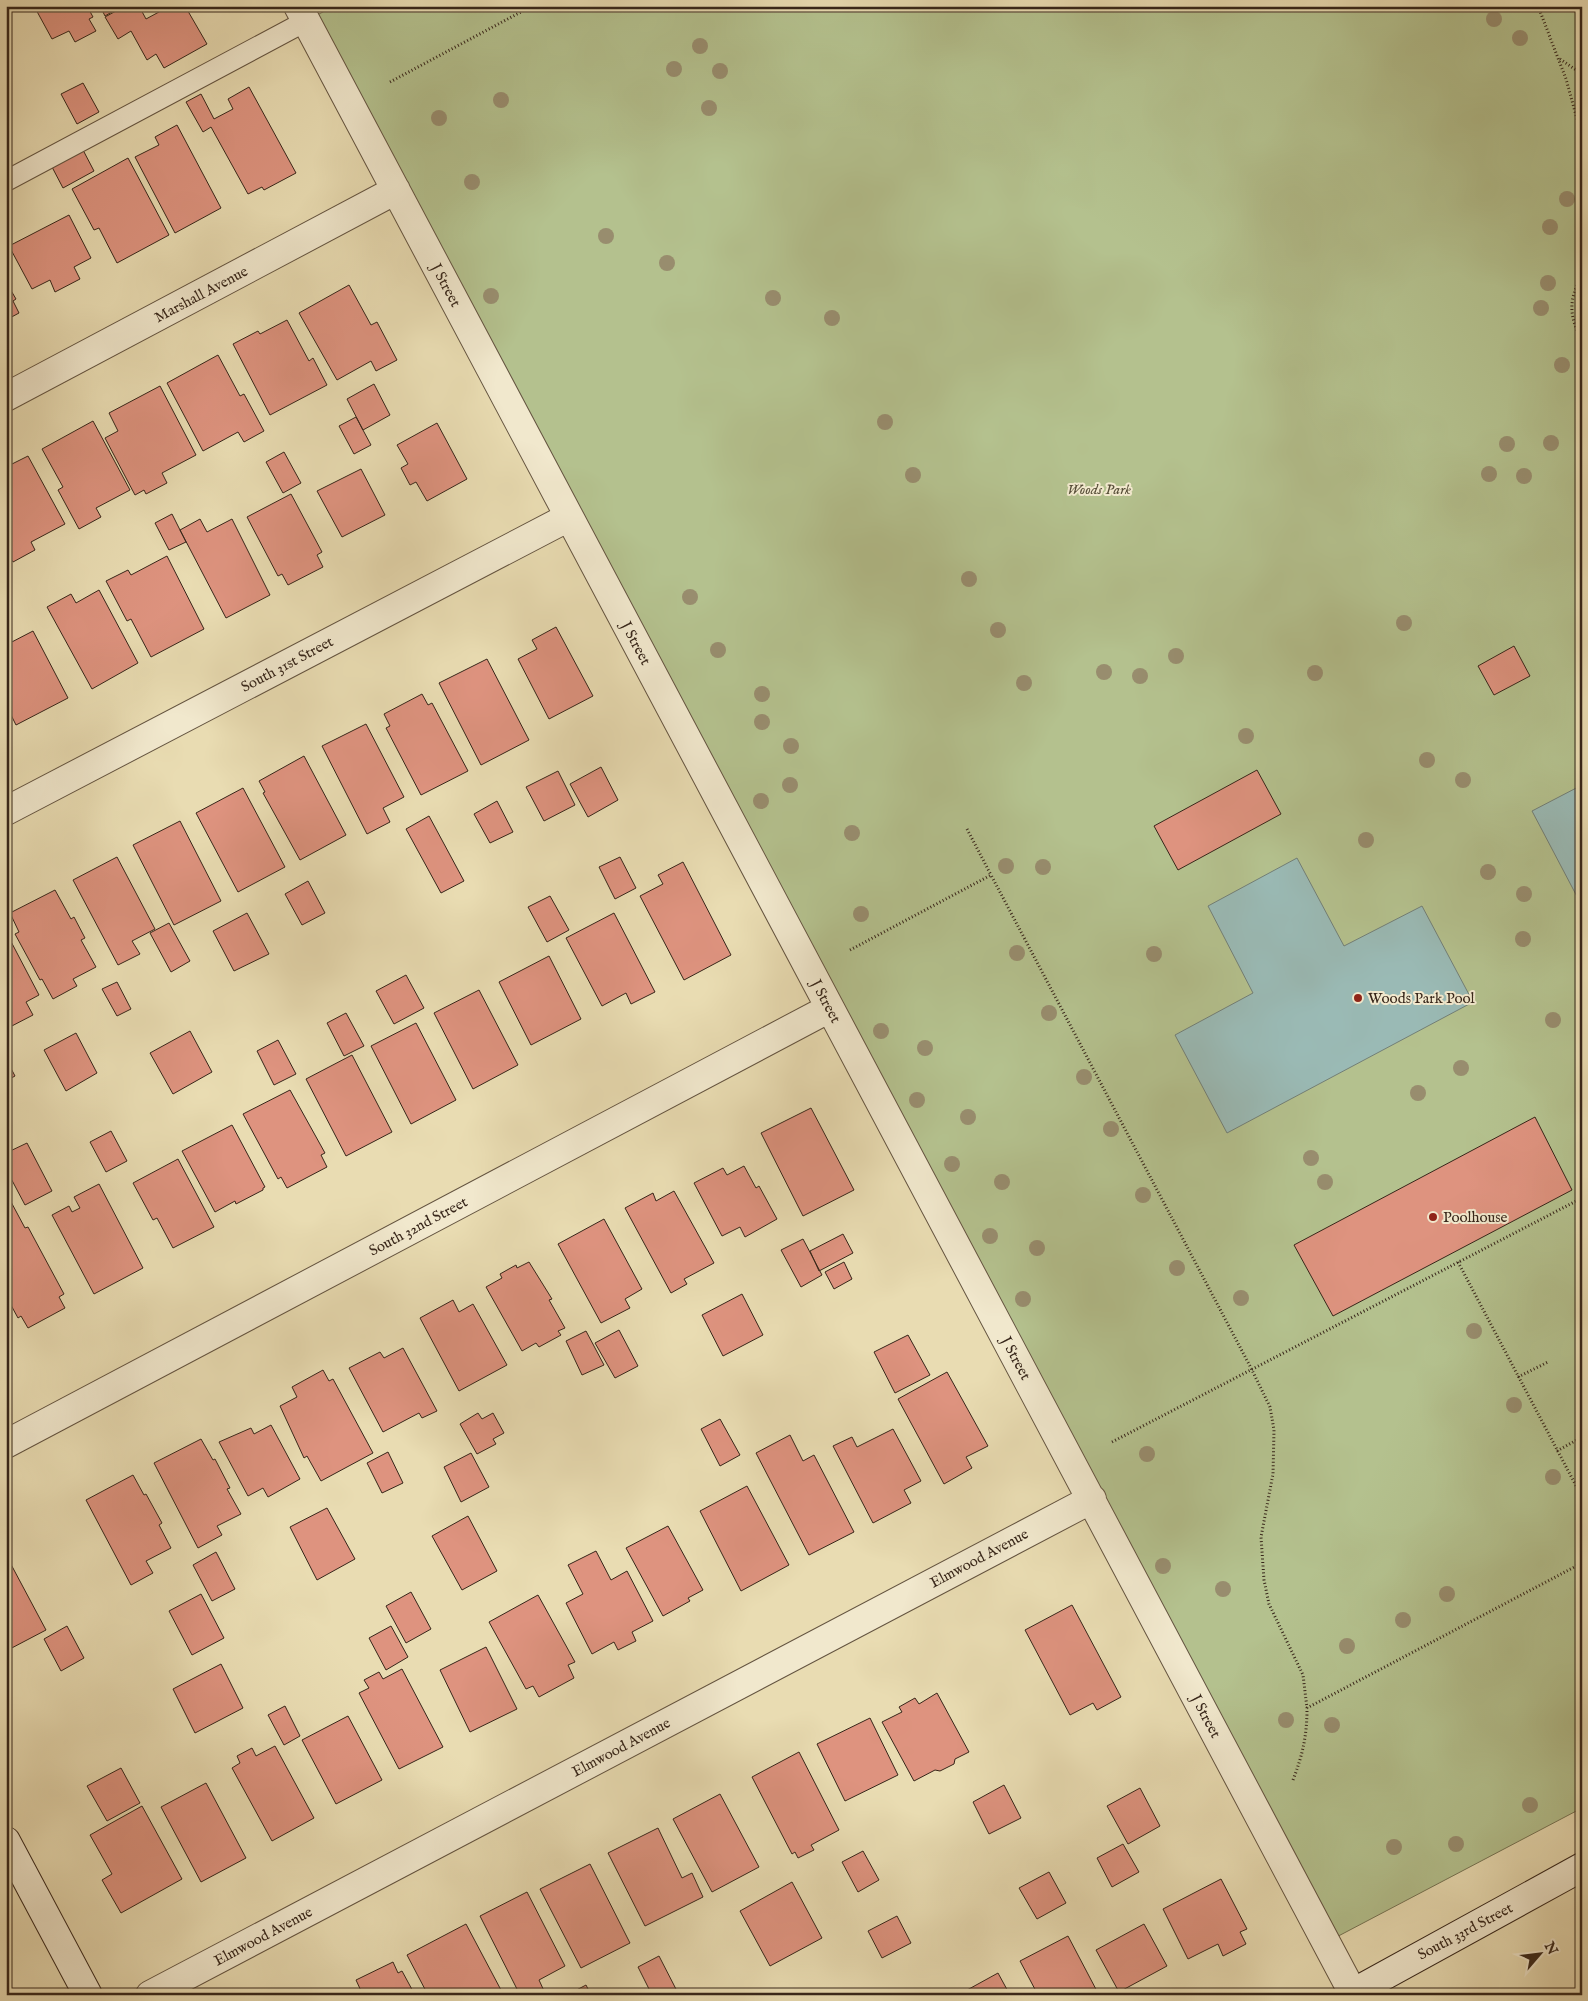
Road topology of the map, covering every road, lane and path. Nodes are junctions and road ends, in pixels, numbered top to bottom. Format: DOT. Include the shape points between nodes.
graph roads {
  1 [pos="532,6"];
  2 [pos="1538,6"];
  3 [pos="302,14"];
  4 [pos="1558,58"];
  5 [pos="1582,74"];
  6 [pos="390,82"];
  7 [pos="1582,136"];
  8 [pos="6,181"];
  9 [pos="396,190"];
  10 [pos="1582,276"];
  11 [pos="1582,341"];
  12 [pos="6,397"];
  13 [pos="569,517"];
  14 [pos="6,811"];
  15 [pos="967,829"];
  16 [pos="991,875"];
  17 [pos="850,950"];
  18 [pos="830,1008"];
  19 [pos="1582,1198"];
  20 [pos="1458,1262"];
  21 [pos="1548,1362"];
  22 [pos="1251,1368"];
  23 [pos="1518,1378"];
  24 [pos="1582,1437"];
  25 [pos="1112,1442"];
  26 [pos="6,1444"];
  27 [pos="1557,1450"];
  28 [pos="1582,1498"];
  29 [pos="1092,1499"];
  30 [pos="1582,1563"];
  31 [pos="1308,1708"];
  32 [pos="1292,1780"];
  33 [pos="6,1841"];
  34 [pos="1582,1867"];
  35 [pos="1352,1994"];
  36 [pos="88,1995"];
  37 [pos="150,1995"];
  1 -- 6 [label="path"];
  2 -- 4 [label="path"];
  3 -- 8 [label="lane"];
  3 -- 9 [label="street, J Street"];
  4 -- 5 [label="path"];
  4 -- 7 [label="path"];
  9 -- 12 [label="street, Marshall Avenue"];
  9 -- 13 [label="street, J Street"];
  10 -- 11 [label="path" via="1574,288 1571,310 1574,326"];
  13 -- 14 [label="street, South 31st Street"];
  13 -- 18 [label="street, J Street"];
  15 -- 16 [label="path"];
  16 -- 17 [label="path"];
  16 -- 22 [label="path"];
  18 -- 26 [label="street, South 32nd Street"];
  18 -- 29 [label="street, J Street"];
  19 -- 20 [label="path"];
  20 -- 22 [label="path"];
  20 -- 23 [label="path"];
  21 -- 23 [label="path"];
  22 -- 25 [label="path"];
  22 -- 31 [label="path" via="1270,1407 1274,1430 1273,1474 1261,1537 1264,1580 1269,1604 1303,1675"];
  23 -- 27 [label="path"];
  24 -- 27 [label="path"];
  27 -- 28 [label="path"];
  29 -- 35 [label="street, J Street"];
  29 -- 37 [label="street, Elmwood Avenue"];
  30 -- 31 [label="path"];
  31 -- 32 [label="path" via="1307,1734"];
  33 -- 36 [label="street"];
  34 -- 35 [label="street, South 33rd Street"];
}
